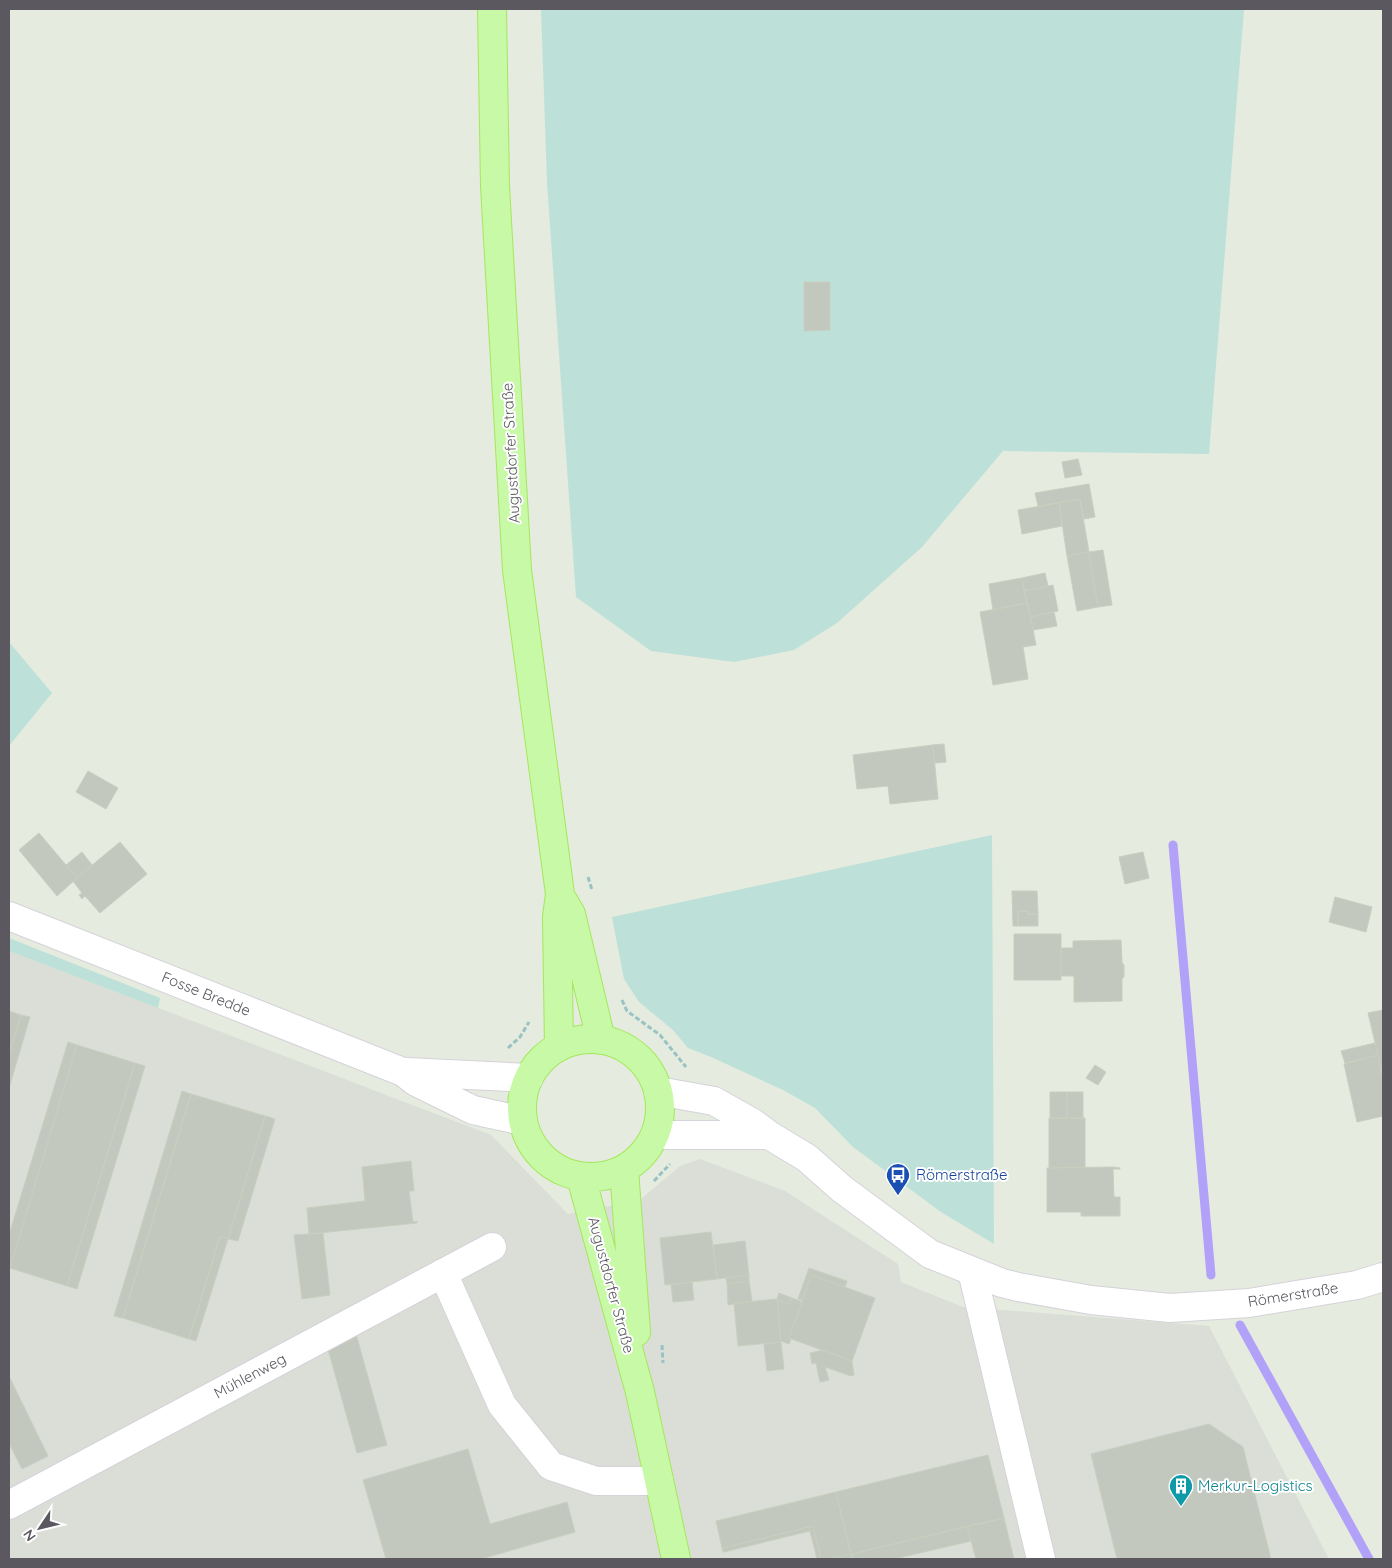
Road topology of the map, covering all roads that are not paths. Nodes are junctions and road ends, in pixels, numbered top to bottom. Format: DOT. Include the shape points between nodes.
graph roads {
  1 [pos="492,9"];
  2 [pos="560,894"];
  3 [pos="9,916"];
  4 [pos="601,1040"];
  5 [pos="559,1046"];
  6 [pos="403,1072"];
  7 [pos="528,1078"];
  8 [pos="658,1091"];
  9 [pos="523,1121"];
  10 [pos="655,1135"];
  11 [pos="769,1136"];
  12 [pos="624,1169"];
  13 [pos="581,1177"];
  14 [pos="492,1246"];
  15 [pos="972,1271"];
  16 [pos="443,1273"];
  17 [pos="1383,1277"];
  18 [pos="640,1392"];
  19 [pos="659,1481"];
  20 [pos="9,1504"];
  21 [pos="676,1559"];
  22 [pos="1042,1559"];
  1 -- 2 [label="main road, Augustdorfer Straße" via="495,186 517,570"];
  2 -- 4 [label="main road, Augustdorfer Straße" via="571,914"];
  2 -- 5 [label="main road, Augustdorfer Straße" via="556,917"];
  3 -- 6 [label="street, Fosse Bredde"];
  4 -- 5 [label="main road" via="580,1040"];
  4 -- 8 [label="main road" via="621,1045 637,1057 651,1072"];
  5 -- 7 [label="main road" via="541,1060"];
  6 -- 7 [label="street, Fosse Bredde"];
  6 -- 9 [label="street, Fosse Bredde" via="416,1082 473,1110"];
  7 -- 9 [label="main road" via="522,1099"];
  8 -- 10 [label="main road" via="660,1113"];
  8 -- 11 [label="street, Römerstraße" via="714,1101"];
  9 -- 13 [label="main road" via="530,1141 543,1158 560,1170"];
  10 -- 11 [label="street, Römerstraße"];
  10 -- 12 [label="main road" via="643,1155"];
  11 -- 15 [label="street, Römerstraße" via="807,1158 842,1189 930,1254"];
  12 -- 13 [label="main road" via="603,1177"];
  12 -- 18 [label="main road, Augustdorfer Straße"];
  13 -- 18 [label="main road, Augustdorfer Straße"];
  14 -- 16 [label="street, Mühlenweg"];
  15 -- 17 [label="street, Römerstraße" via="1018,1287 1091,1300 1170,1308 1249,1303 1357,1285"];
  15 -- 22 [label="street"];
  16 -- 19 [label="street" via="502,1405 551,1466 596,1481"];
  16 -- 20 [label="street, Mühlenweg"];
  18 -- 19 [label="main road, Augustdorfer Straße"];
  19 -- 21 [label="main road, Augustdorfer Straße"];
}
